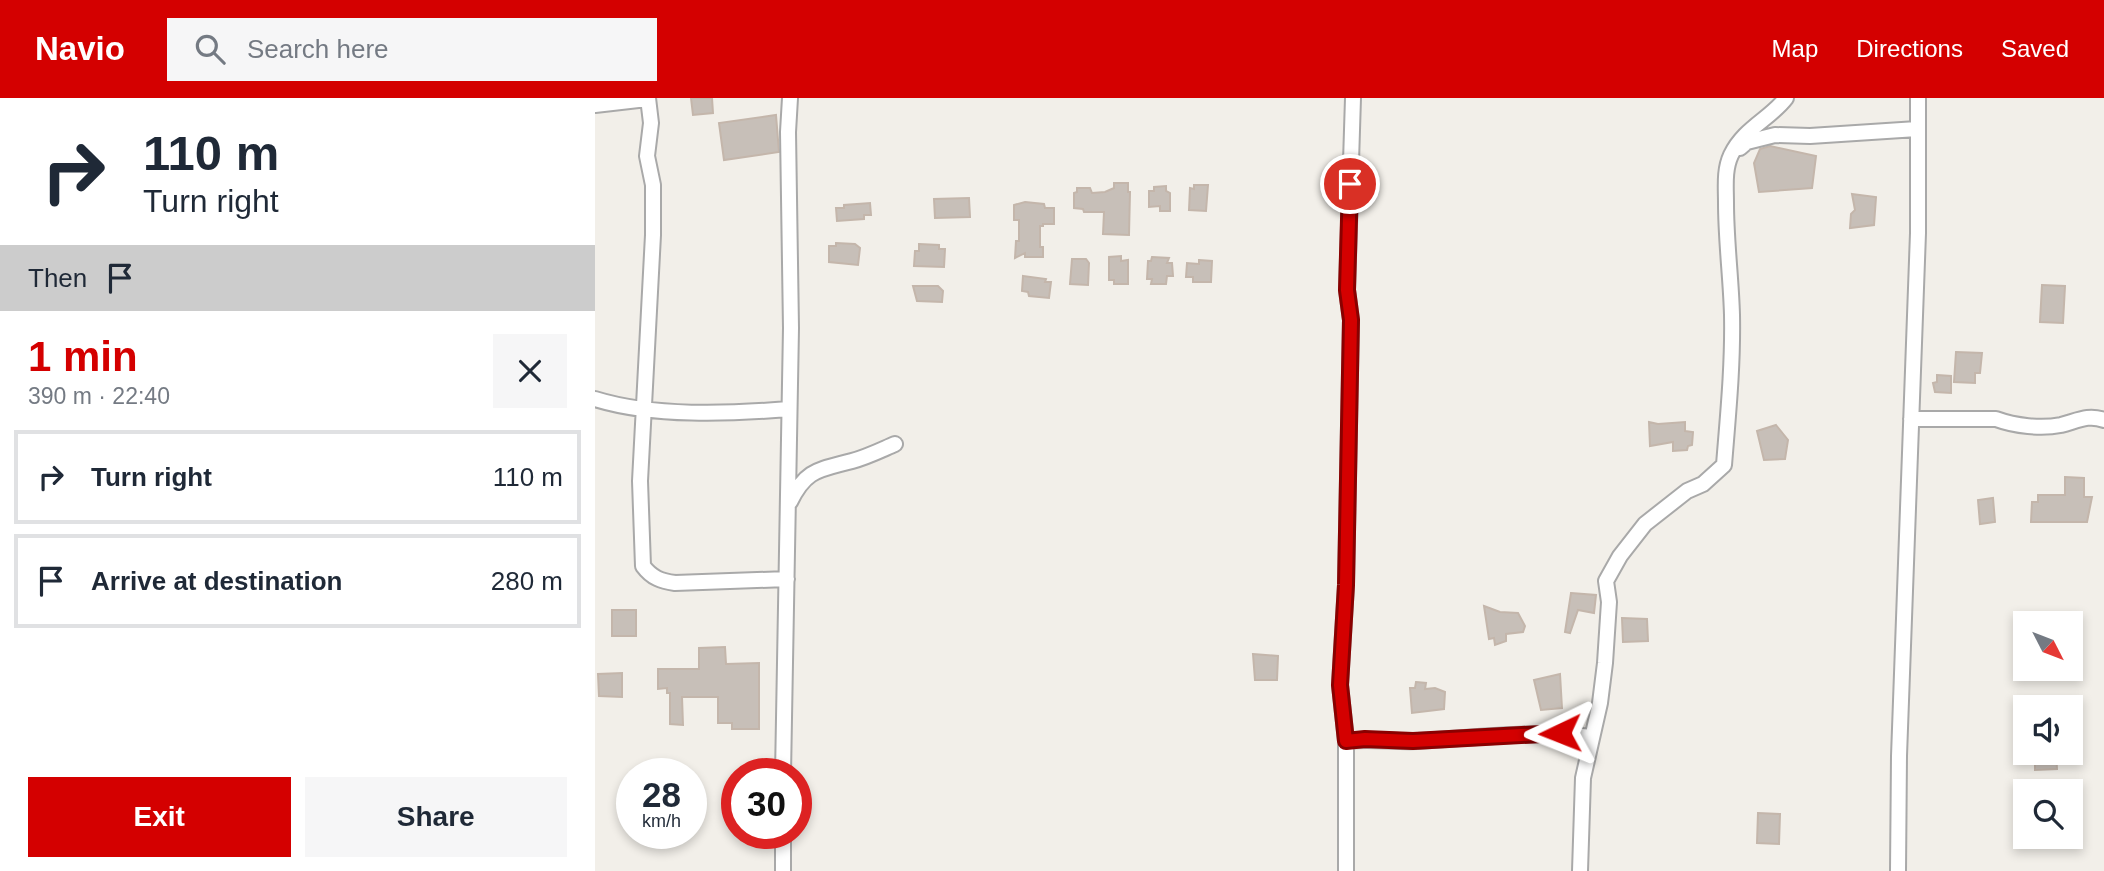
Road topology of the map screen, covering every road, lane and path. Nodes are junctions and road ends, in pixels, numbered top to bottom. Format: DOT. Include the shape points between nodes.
graph roads {
  1 [pos="647,98"];
  2 [pos="790,98"];
  3 [pos="1353,98"];
  4 [pos="1918,98"];
  5 [pos="1782,103"];
  6 [pos="595,104"];
  7 [pos="1917,129"];
  8 [pos="1775,135"];
  9 [pos="1730,157"];
  10 [pos="595,399"];
  11 [pos="644,408"];
  12 [pos="789,409"];
  13 [pos="1911,419"];
  14 [pos="2104,420"];
  15 [pos="895,444"];
  16 [pos="787,506"];
  17 [pos="787,579"];
  18 [pos="1591,737"];
  19 [pos="1346,741"];
  20 [pos="783,758"];
  21 [pos="783,849"];
  22 [pos="783,871"];
  23 [pos="1346,871"];
  24 [pos="1580,871"];
  25 [pos="1898,871"];
  1 -- 6 [label="street"];
  1 -- 11 [label="street" via="653,222"];
  2 -- 12 [label="street"];
  3 -- 19 [label="street" via="1340,685"];
  4 -- 7 [label="street"];
  5 -- 8 [label="street"];
  5 -- 9 [label="street" via="1755,124"];
  7 -- 8 [label="street"];
  7 -- 13 [label="street"];
  8 -- 9 [label="street" via="1747,142"];
  9 -- 18 [label="street" via="1726,223 1732,314 1724,465 1645,524 1606,581 1605,663"];
  10 -- 11 [label="street"];
  11 -- 12 [label="street" via="731,414"];
  11 -- 17 [label="street" via="641,550 649,574 675,583"];
  12 -- 16 [label="street"];
  13 -- 14 [label="street" via="1996,419 2052,426 2085,417"];
  13 -- 25 [label="street"];
  15 -- 16 [label="street" via="811,474 798,485"];
  16 -- 17 [label="street"];
  17 -- 20 [label="street"];
  18 -- 19 [label="street" via="1560,733"];
  18 -- 24 [label="street" via="1583,778"];
  19 -- 23 [label="street"];
  21 -- 22 [label="street"];
}
